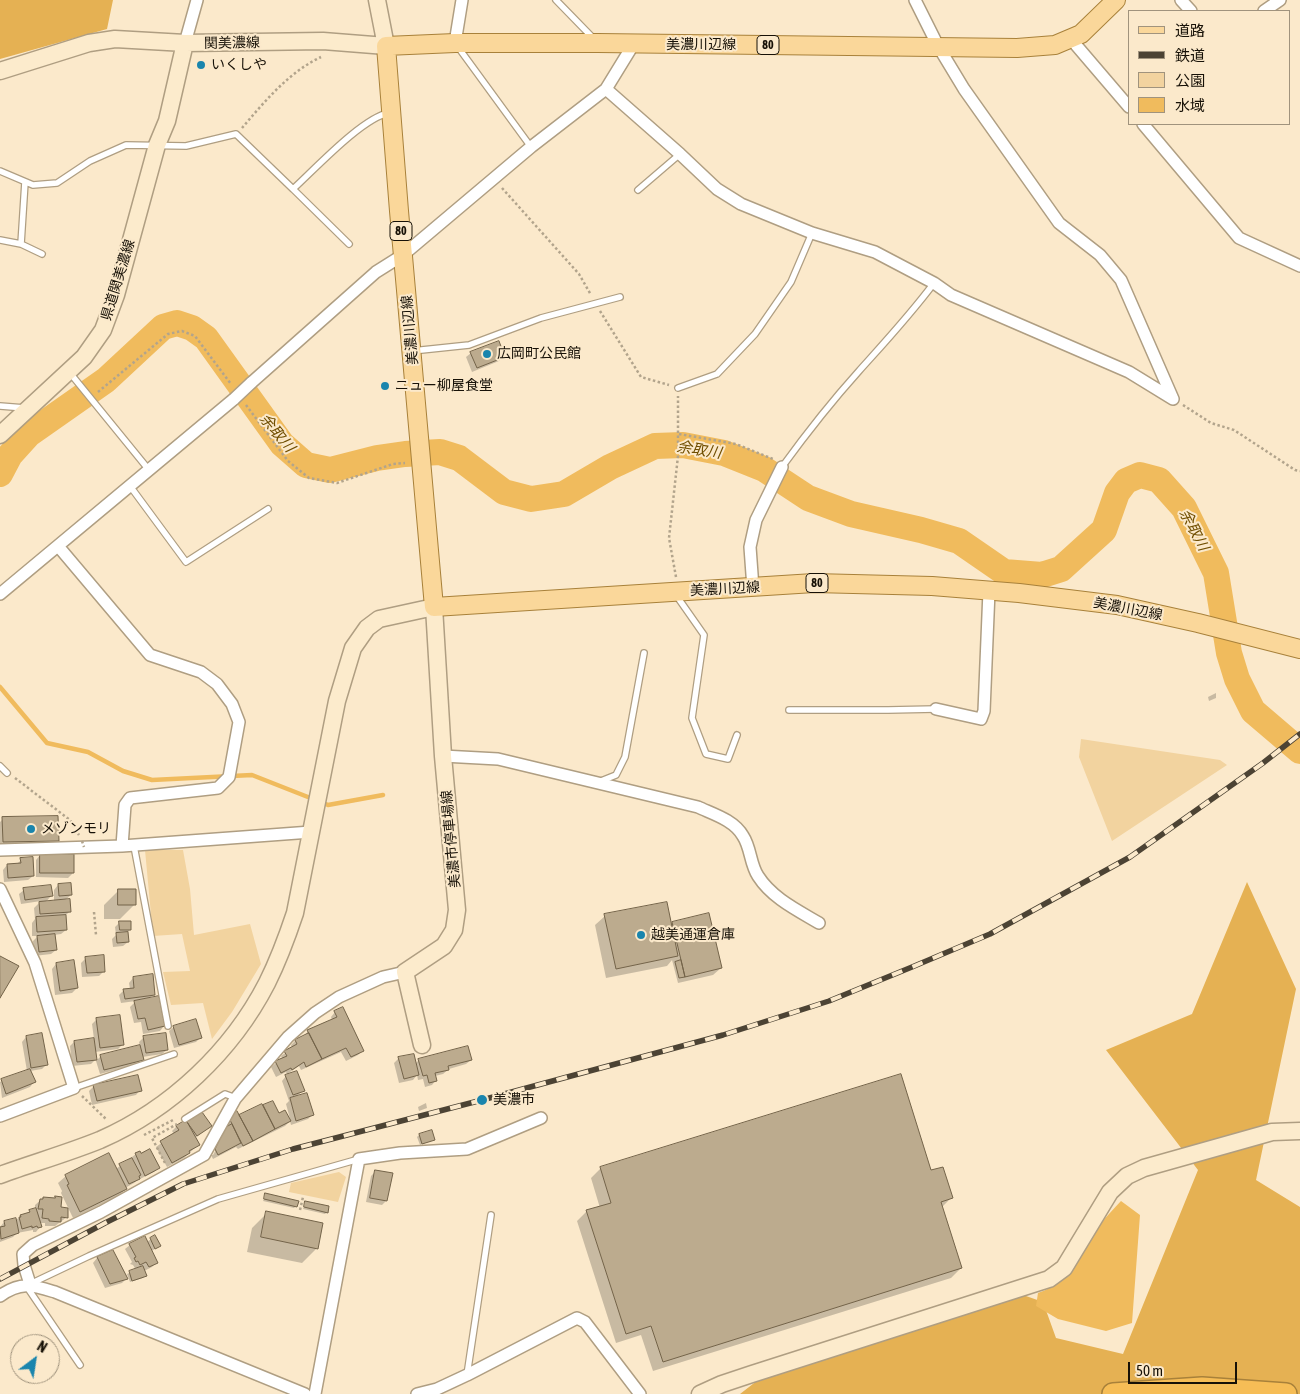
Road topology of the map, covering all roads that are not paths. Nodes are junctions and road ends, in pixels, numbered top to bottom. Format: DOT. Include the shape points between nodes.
graph roads {
  1 [pos="197,0"];
  2 [pos="377,0"];
  3 [pos="462,0"];
  4 [pos="556,0"];
  5 [pos="915,0"];
  6 [pos="1116,0"];
  7 [pos="1181,0"];
  8 [pos="1280,0"];
  9 [pos="1190,10"];
  10 [pos="1265,10"];
  11 [pos="1070,38"];
  12 [pos="455,43"];
  13 [pos="184,44"];
  14 [pos="598,44"];
  15 [pos="633,45"];
  16 [pos="386,46"];
  17 [pos="938,46"];
  18 [pos="0,71"];
  19 [pos="606,90"];
  20 [pos="1128,106"];
  21 [pos="391,113"];
  22 [pos="1144,125"];
  23 [pos="158,145"];
  24 [pos="531,147"];
  25 [pos="680,154"];
  26 [pos="0,171"];
  27 [pos="25,182"];
  28 [pos="292,189"];
  29 [pos="638,190"];
  30 [pos="812,232"];
  31 [pos="0,240"];
  32 [pos="21,244"];
  33 [pos="349,244"];
  34 [pos="42,254"];
  35 [pos="403,255"];
  36 [pos="1300,266"];
  37 [pos="934,283"];
  38 [pos="620,297"];
  39 [pos="411,351"];
  40 [pos="69,372"];
  41 [pos="678,388"];
  42 [pos="0,406"];
  43 [pos="30,408"];
  44 [pos="0,435"];
  45 [pos="783,467"];
  46 [pos="149,470"];
  47 [pos="130,486"];
  48 [pos="268,509"];
  49 [pos="58,546"];
  50 [pos="753,588"];
  51 [pos="676,591"];
  52 [pos="989,591"];
  53 [pos="0,594"];
  54 [pos="434,607"];
  55 [pos="1300,649"];
  56 [pos="644,652"];
  57 [pos="936,709"];
  58 [pos="789,710"];
  59 [pos="737,735"];
  60 [pos="444,756"];
  61 [pos="0,766"];
  62 [pos="7,773"];
  63 [pos="596,783"];
  64 [pos="311,832"];
  65 [pos="122,846"];
  66 [pos="134,846"];
  67 [pos="0,850"];
  68 [pos="0,889"];
  69 [pos="819,923"];
  70 [pos="405,972"];
  71 [pos="168,1026"];
  72 [pos="422,1045"];
  73 [pos="174,1054"];
  74 [pos="74,1088"];
  75 [pos="236,1098"];
  76 [pos="0,1116"];
  77 [pos="541,1118"];
  78 [pos="185,1119"];
  79 [pos="1300,1131"];
  80 [pos="359,1159"];
  81 [pos="0,1175"];
  82 [pos="491,1215"];
  83 [pos="28,1285"];
  84 [pos="0,1296"];
  85 [pos="80,1365"];
  86 [pos="467,1375"];
  87 [pos="305,1394"];
  88 [pos="315,1394"];
  89 [pos="417,1394"];
  90 [pos="640,1394"];
  91 [pos="700,1394"];
  92 [pos="1113,1394"];
  93 [pos="1286,1394"];
  1 -- 13 [label="street"];
  2 -- 16 [label="street"];
  3 -- 12 [label="street"];
  4 -- 14 [label="lane"];
  5 -- 17 [label="street"];
  6 -- 11 [label="main road, 美濃川辺線 / 80" via="1081,34"];
  7 -- 9 [label="street"];
  8 -- 10 [label="street"];
  11 -- 17 [label="main road, 美濃川辺線 / 80" via="1055,45 1018,48"];
  11 -- 20 [label="street"];
  12 -- 14 [label="main road, 美濃川辺線 / 80"];
  12 -- 16 [label="main road, 美濃川辺線 / 80"];
  12 -- 24 [label="lane"];
  13 -- 16 [label="street, 関美濃線" via="323,41"];
  13 -- 18 [label="street" via="116,39 89,43"];
  13 -- 23 [label="street, 関美濃線" via="167,121"];
  14 -- 15 [label="main road, 美濃川辺線 / 80"];
  15 -- 17 [label="main road, 美濃川辺線 / 80"];
  15 -- 19 [label="street"];
  16 -- 21 [label="main road, 美濃川辺線 / 80"];
  17 -- 37 [label="street" via="964,89 1059,223 1100,256 1121,280 1173,399 1129,372 951,295"];
  19 -- 24 [label="street"];
  19 -- 25 [label="street"];
  21 -- 28 [label="lane" via="380,114 362,127"];
  21 -- 35 [label="main road, 美濃川辺線 / 80"];
  22 -- 36 [label="street" via="1239,238"];
  23 -- 27 [label="lane" via="126,146 90,162 58,183 32,185"];
  23 -- 28 [label="lane" via="186,146 236,134"];
  23 -- 40 [label="street, 県道関美濃線" via="116,295 102,330 84,357"];
  24 -- 35 [label="street"];
  25 -- 29 [label="lane"];
  25 -- 30 [label="street" via="717,189 741,204"];
  26 -- 27 [label="lane"];
  27 -- 32 [label="lane"];
  28 -- 33 [label="lane"];
  30 -- 37 [label="street" via="875,252"];
  30 -- 41 [label="lane" via="791,282 755,334 717,374"];
  31 -- 32 [label="lane"];
  32 -- 34 [label="lane"];
  35 -- 39 [label="main road, 美濃川辺線 / 80"];
  35 -- 46 [label="street, bridge" via="376,272"];
  37 -- 45 [label="lane"];
  38 -- 39 [label="lane" via="542,318 469,346"];
  39 -- 54 [label="main road, 美濃川辺線 / 80"];
  40 -- 43 [label="street, 県道関美濃線"];
  40 -- 46 [label="lane"];
  42 -- 43 [label="lane"];
  43 -- 44 [label="street, 県道関美濃線"];
  45 -- 50 [label="street" via="756,520 750,547"];
  46 -- 47 [label="street"];
  47 -- 48 [label="lane" via="186,562"];
  47 -- 49 [label="street"];
  49 -- 53 [label="street"];
  49 -- 65 [label="street" via="150,655 201,672 217,684 232,704 238,722 230,772 218,788 130,798 125,805"];
  50 -- 51 [label="main road, 美濃川辺線 / 80"];
  50 -- 52 [label="main road, 美濃川辺線 / 80" via="814,583"];
  51 -- 54 [label="main road, 美濃川辺線 / 80"];
  51 -- 59 [label="lane" via="704,635 692,718 706,754 728,759"];
  52 -- 55 [label="main road, 美濃川辺線 / 80" via="1100,602"];
  52 -- 57 [label="street" via="981,719"];
  54 -- 60 [label="street, 美濃市停車場線"];
  54 -- 64 [label="street" via="379,619 359,637 349,656 337,701"];
  56 -- 63 [label="lane" via="625,757 616,775"];
  57 -- 58 [label="lane"];
  60 -- 63 [label="street" via="498,759"];
  60 -- 70 [label="street, 美濃市停車場線" via="458,910 454,930 444,946"];
  61 -- 62 [label="lane"];
  63 -- 69 [label="street" via="698,807 727,820 743,836 757,875 771,891"];
  64 -- 66 [label="street"];
  64 -- 81 [label="street" via="295,912 276,965 256,1003 218,1054 183,1087 130,1125 100,1140"];
  65 -- 66 [label="street"];
  65 -- 67 [label="street"];
  66 -- 71 [label="lane"];
  68 -- 74 [label="street" via="35,963"];
  70 -- 72 [label="street"];
  70 -- 75 [label="street" via="383,977 340,996 315,1013 288,1036"];
  73 -- 74 [label="lane"];
  74 -- 76 [label="street"];
  75 -- 78 [label="lane" via="225,1094"];
  75 -- 83 [label="street" via="204,1155 33,1245 23,1254"];
  77 -- 80 [label="street" via="467,1149"];
  79 -- 91 [label="street" via="1272,1132 1144,1168 1127,1176 1110,1192 1064,1268 1049,1280 752,1374"];
  80 -- 83 [label="lane" via="218,1199"];
  80 -- 88 [label="street"];
  82 -- 86 [label="lane"];
  83 -- 84 [label="street"];
  83 -- 85 [label="lane"];
  83 -- 87 [label="street" via="55,1292"];
  86 -- 89 [label="street"];
  86 -- 90 [label="street" via="577,1318 585,1322"];
  92 -- 93 [label="highway" via="1202,1388"];
}
